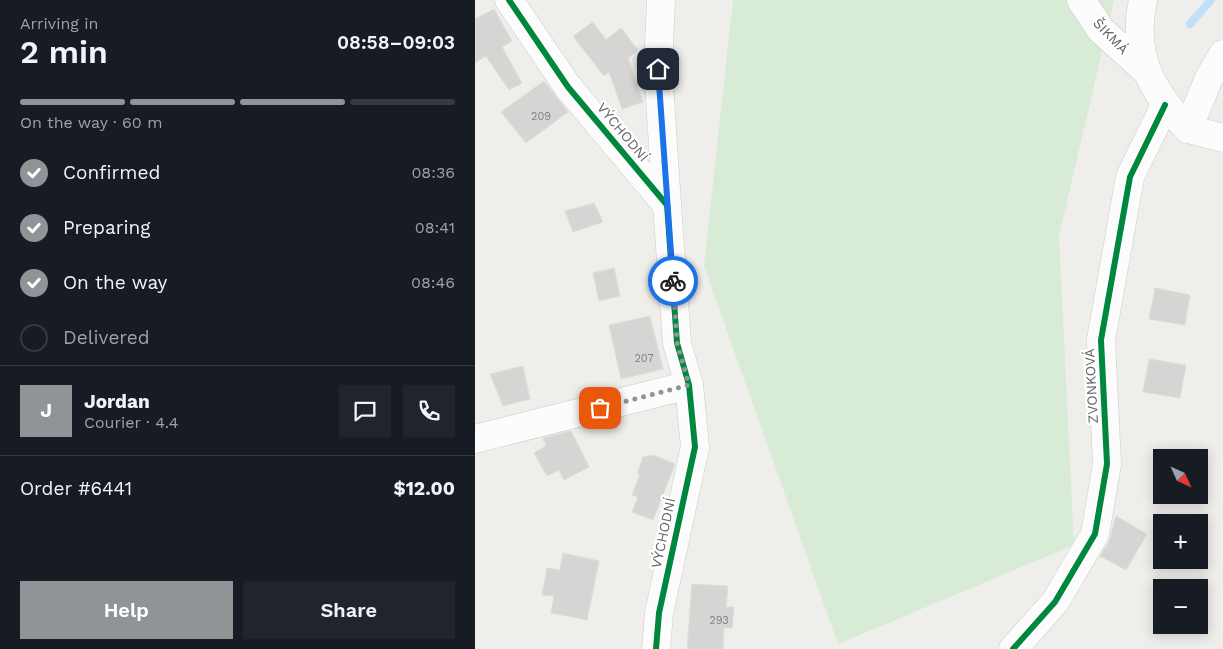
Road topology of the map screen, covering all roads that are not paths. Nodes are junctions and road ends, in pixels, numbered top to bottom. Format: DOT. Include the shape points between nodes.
graph roads {
  1 [pos="509,0"];
  2 [pos="661,0"];
  3 [pos="1081,0"];
  4 [pos="1143,0"];
  5 [pos="1223,54"];
  6 [pos="1144,69"];
  7 [pos="1165,105"];
  8 [pos="1188,129"];
  9 [pos="1223,138"];
  10 [pos="667,205"];
  11 [pos="689,385"];
  12 [pos="475,439"];
  13 [pos="656,649"];
  14 [pos="1013,649"];
  1 -- 10 [label="street, VÝCHODNÍ" via="568,87"];
  2 -- 10 [label="street, VÝCHODNÍ" via="658,69"];
  3 -- 6 [label="street, ŠIKMÁ" via="1101,30"];
  4 -- 6 [label="street" via="1139,17"];
  5 -- 8 [label="street" via="1209,78"];
  6 -- 7 [label="street"];
  7 -- 8 [label="street"];
  7 -- 14 [label="street, ZVONKOVÁ" via="1130,176 1101,340 1107,464 1095,534 1055,602"];
  8 -- 9 [label="street"];
  10 -- 11 [label="street, VÝCHODNÍ" via="677,343"];
  11 -- 12 [label="street"];
  11 -- 13 [label="street, VÝCHODNÍ" via="695,447 659,613"];
}
